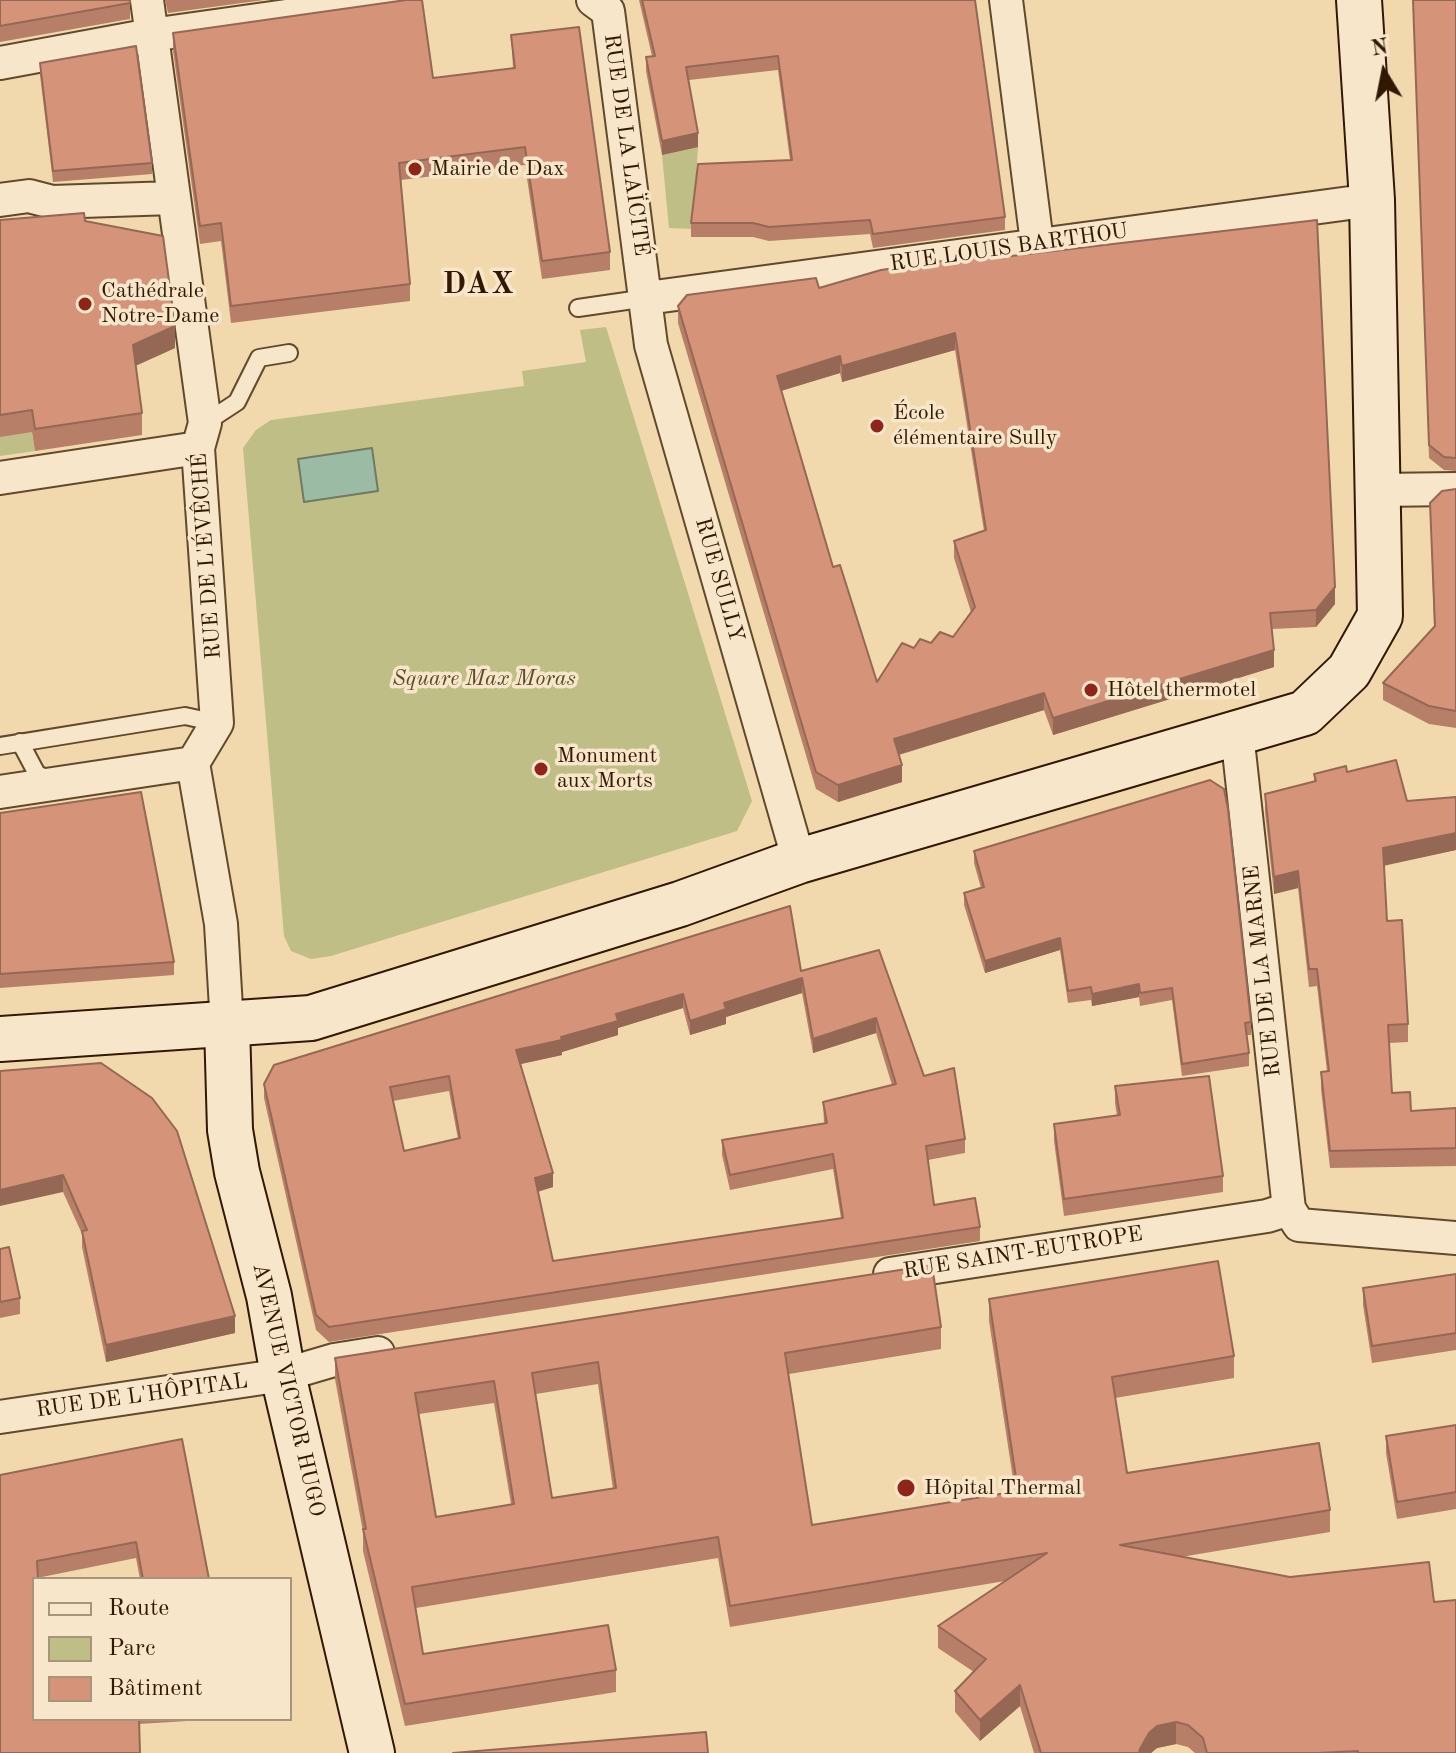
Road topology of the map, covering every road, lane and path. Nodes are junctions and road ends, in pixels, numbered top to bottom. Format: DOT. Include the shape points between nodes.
graph roads {
  1 [pos="147,0"];
  2 [pos="401,0"];
  3 [pos="593,0"];
  4 [pos="1006,0"];
  5 [pos="1359,0"];
  6 [pos="151,35"];
  7 [pos="0,63"];
  8 [pos="173,198"];
  9 [pos="0,200"];
  10 [pos="1372,200"];
  11 [pos="1037,243"];
  12 [pos="647,298"];
  13 [pos="578,308"];
  14 [pos="289,353"];
  15 [pos="202,436"];
  16 [pos="0,478"];
  17 [pos="1456,489"];
  18 [pos="1378,490"];
  19 [pos="217,723"];
  20 [pos="1237,733"];
  21 [pos="20,742"];
  22 [pos="0,746"];
  23 [pos="193,763"];
  24 [pos="58,783"];
  25 [pos="0,792"];
  26 [pos="799,861"];
  27 [pos="227,1025"];
  28 [pos="0,1039"];
  29 [pos="1289,1209"];
  30 [pos="1456,1238"];
  31 [pos="863,1278"];
  32 [pos="412,1348"];
  33 [pos="283,1375"];
  34 [pos="0,1417"];
  35 [pos="372,1753"];
  1 -- 6 [label="street, RUE DE L'ÉVÊCHÉ"];
  2 -- 6 [label="street"];
  3 -- 12 [label="street, RUE DE LA LAÏCITÉ" via="608,11"];
  4 -- 11 [label="street"];
  5 -- 10 [label="main road"];
  6 -- 7 [label="street"];
  6 -- 8 [label="street, RUE DE L'ÉVÊCHÉ"];
  8 -- 9 [label="street"];
  8 -- 15 [label="street, RUE DE L'ÉVÊCHÉ"];
  10 -- 11 [label="street, RUE LOUIS BARTHOU"];
  10 -- 18 [label="main road"];
  11 -- 12 [label="street, RUE LOUIS BARTHOU"];
  12 -- 13 [label="lane"];
  12 -- 26 [label="street, RUE SULLY" via="651,345"];
  14 -- 15 [label="lane" via="259,358 237,402"];
  15 -- 16 [label="street"];
  15 -- 19 [label="street, RUE DE L'ÉVÊCHÉ"];
  17 -- 18 [label="street"];
  18 -- 20 [label="main road" via="1380,616 1349,671 1305,713"];
  19 -- 21 [label="lane" via="185,716"];
  19 -- 23 [label="street"];
  20 -- 26 [label="main road"];
  20 -- 29 [label="street, RUE DE LA MARNE"];
  21 -- 22 [label="lane"];
  21 -- 24 [label="lane" via="37,774"];
  23 -- 24 [label="street"];
  23 -- 27 [label="street" via="221,924"];
  24 -- 25 [label="street"];
  26 -- 27 [label="main road" via="680,904 311,1018"];
  27 -- 28 [label="main road"];
  27 -- 33 [label="main road, AVENUE VICTOR HUGO" via="233,1149"];
  29 -- 30 [label="street" via="1299,1225"];
  29 -- 31 [label="street, RUE SAINT-EUTROPE"];
  32 -- 33 [label="street" via="334,1360"];
  33 -- 34 [label="street, RUE DE L'HÔPITAL"];
  33 -- 35 [label="main road, AVENUE VICTOR HUGO"];
}
